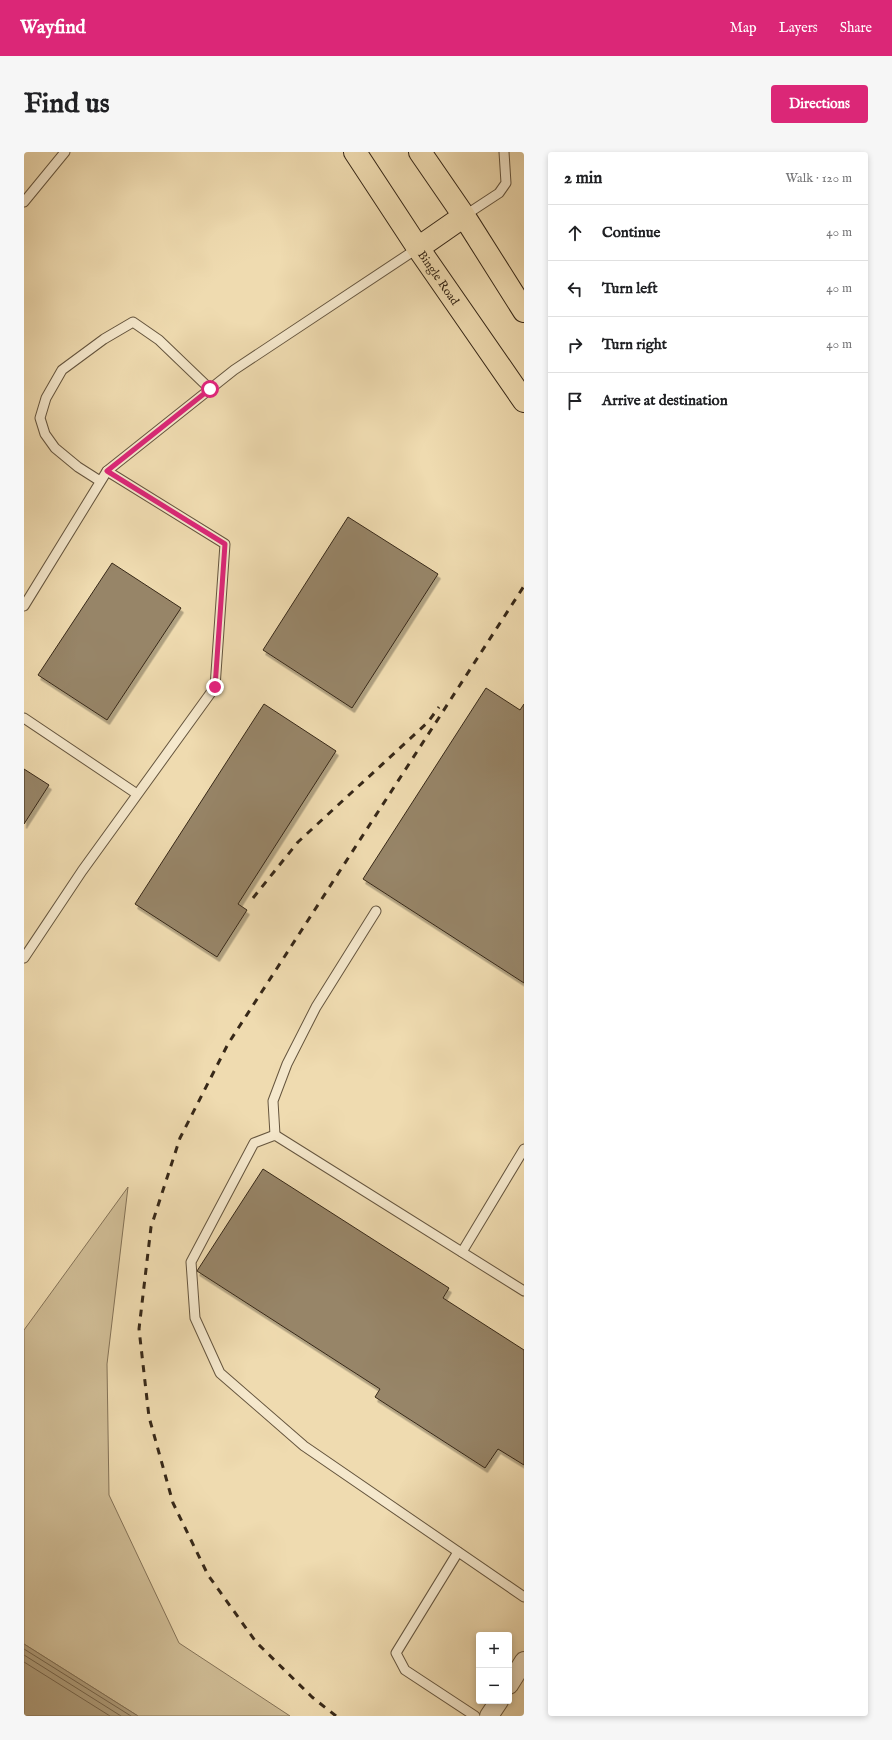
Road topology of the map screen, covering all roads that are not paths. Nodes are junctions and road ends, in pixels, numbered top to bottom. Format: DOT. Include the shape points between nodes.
graph roads {
  1 [pos="65,152"];
  2 [pos="355,152"];
  3 [pos="420,152"];
  4 [pos="504,152"];
  5 [pos="24,202"];
  6 [pos="464,216"];
  7 [pos="418,248"];
  8 [pos="524,311"];
  9 [pos="210,389"];
  10 [pos="524,401"];
  11 [pos="107,471"];
  12 [pos="100,481"];
  13 [pos="24,606"];
  14 [pos="24,718"];
  15 [pos="137,794"];
  16 [pos="376,911"];
  17 [pos="24,958"];
  18 [pos="275,1135"];
  19 [pos="524,1149"];
  20 [pos="462,1252"];
  21 [pos="524,1291"];
  22 [pos="458,1552"];
  23 [pos="524,1597"];
  24 [pos="524,1662"];
  25 [pos="512,1680"];
  26 [pos="496,1704"];
  27 [pos="475,1716"];
  28 [pos="489,1716"];
  1 -- 5 [label="lane"];
  2 -- 7 [label="main road, Bingle Road"];
  3 -- 6 [label="main road"];
  4 -- 6 [label="lane" via="506,183 499,193"];
  6 -- 7 [label="main road"];
  6 -- 8 [label="main road"];
  7 -- 9 [label="lane" via="234,370"];
  7 -- 10 [label="main road, Bingle Road"];
  9 -- 11 [label="lane"];
  9 -- 12 [label="lane" via="159,340 133,322 104,339 62,370 46,398 40,418 45,434 55,448"];
  11 -- 12 [label="lane"];
  11 -- 15 [label="lane" via="225,544 215,687"];
  12 -- 13 [label="lane"];
  14 -- 15 [label="lane"];
  15 -- 17 [label="lane"];
  16 -- 18 [label="lane" via="316,1007 287,1064 273,1101"];
  18 -- 20 [label="lane"];
  18 -- 22 [label="lane" via="254,1143 191,1262 196,1318 220,1373 304,1446"];
  19 -- 20 [label="lane"];
  20 -- 21 [label="lane"];
  22 -- 23 [label="lane"];
  22 -- 27 [label="lane" via="396,1653 405,1670"];
  24 -- 25 [label="street"];
  26 -- 28 [label="street"];
}
